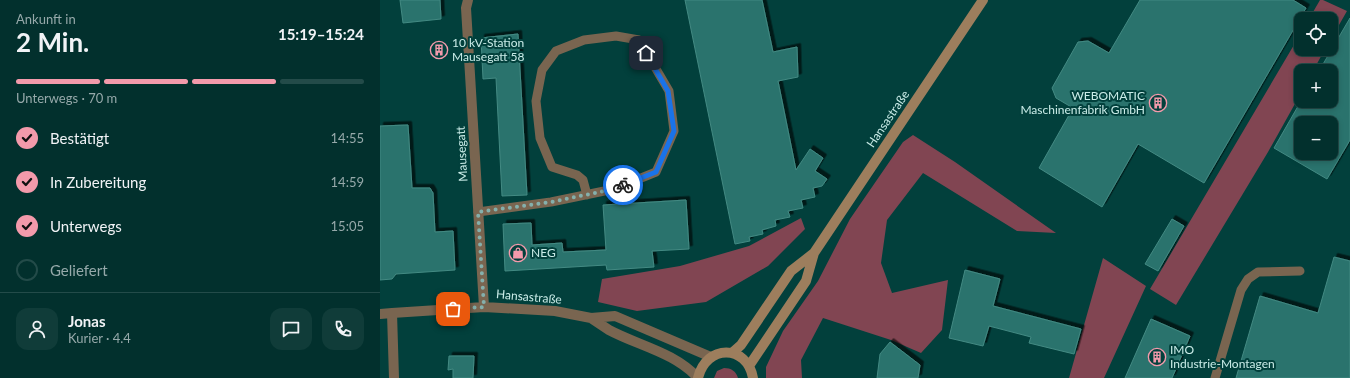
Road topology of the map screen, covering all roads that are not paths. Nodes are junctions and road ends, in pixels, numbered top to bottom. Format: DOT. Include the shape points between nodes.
graph roads {
  1 [pos="468,0"];
  2 [pos="983,0"];
  3 [pos="587,195"];
  4 [pos="478,212"];
  5 [pos="814,253"];
  6 [pos="1300,271"];
  7 [pos="484,307"];
  8 [pos="392,313"];
  9 [pos="380,314"];
  10 [pos="591,318"];
  11 [pos="732,353"];
  12 [pos="711,357"];
  13 [pos="750,366"];
  14 [pos="394,378"];
  15 [pos="698,378"];
  16 [pos="753,378"];
  17 [pos="1215,378"];
  1 -- 4 [label="street, Mausegatt" via="466,8"];
  2 -- 5 [label="street, Hansastraße"];
  3 -- 3 [label="lane" via="614,189 656,172 674,131 668,91 639,40 616,36 584,40 556,51 542,70 536,101 540,138 552,167 577,175 583,180"];
  3 -- 4 [label="lane"];
  4 -- 7 [label="street, Mausegatt"];
  5 -- 11 [label="street, Hansastraße" via="791,272 741,345"];
  5 -- 13 [label="street, Hansastraße" via="806,281"];
  6 -- 17 [label="lane" via="1258,272 1248,279 1241,290"];
  7 -- 8 [label="street, Hansastraße"];
  7 -- 10 [label="street, Hansastraße" via="555,311"];
  8 -- 9 [label="street, Hansastraße"];
  8 -- 14 [label="street"];
  10 -- 12 [label="street, Hansastraße" via="615,316"];
  10 -- 15 [label="street, Hansastraße" via="610,330 664,354 690,369"];
  11 -- 12 [label="street" via="725,352"];
  11 -- 13 [label="street"];
  12 -- 15 [label="street, Hansastraße" via="704,362"];
  13 -- 16 [label="street"];
}
